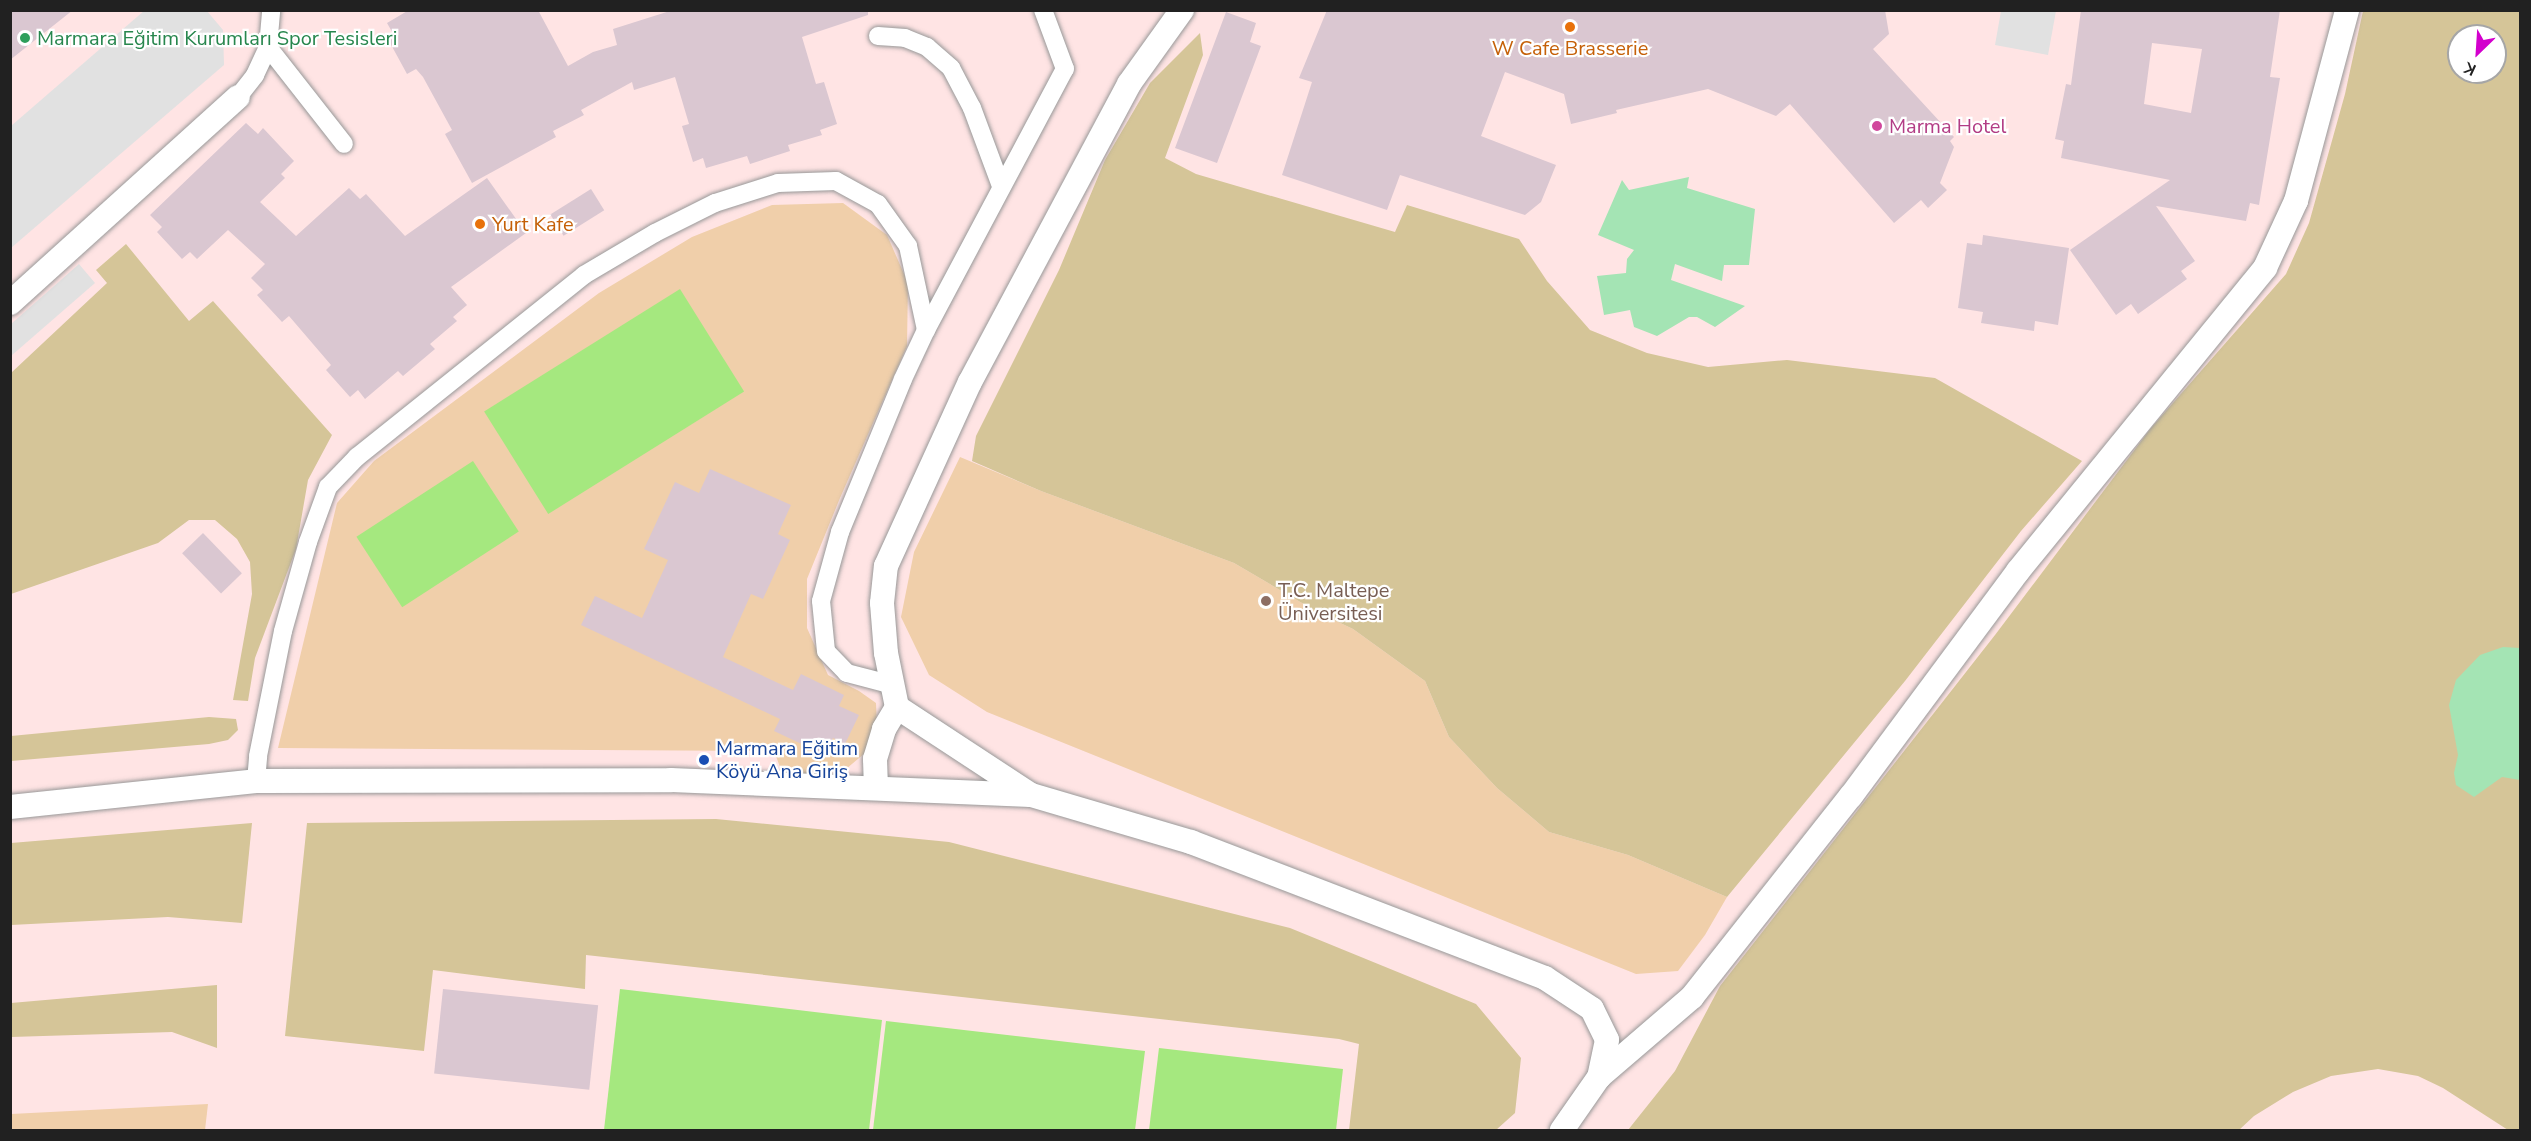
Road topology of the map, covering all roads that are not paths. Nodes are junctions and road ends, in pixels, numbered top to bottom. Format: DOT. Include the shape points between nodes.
graph roads {
  1 [pos="271,10"];
  2 [pos="1043,10"];
  3 [pos="1182,10"];
  4 [pos="2347,10"];
  5 [pos="878,36"];
  6 [pos="268,47"];
  7 [pos="238,97"];
  8 [pos="344,144"];
  9 [pos="1001,186"];
  10 [pos="10,303"];
  11 [pos="926,330"];
  12 [pos="895,696"];
  13 [pos="256,781"];
  14 [pos="876,788"];
  15 [pos="1031,795"];
  16 [pos="10,807"];
  17 [pos="1599,1077"];
  18 [pos="1562,1131"];
  1 -- 6 [label="street"];
  2 -- 9 [label="street" via="1065,69"];
  3 -- 12 [label="street" via="1129,84 969,382 886,566 882,603"];
  4 -- 17 [label="street" via="2296,201 2265,268 2018,571 1851,796 1692,998"];
  5 -- 9 [label="street" via="905,38 927,47 951,68 972,108"];
  6 -- 7 [label="street" via="255,75"];
  6 -- 8 [label="street"];
  7 -- 10 [label="street"];
  9 -- 11 [label="street"];
  11 -- 12 [label="street" via="840,532 821,601 826,651 847,673 883,685"];
  11 -- 13 [label="street" via="908,246 878,204 836,181 778,183 714,203 584,275 357,457 328,486 283,631"];
  12 -- 14 [label="street" via="875,759"];
  12 -- 15 [label="street"];
  13 -- 14 [label="street" via="671,780"];
  13 -- 16 [label="street"];
  14 -- 15 [label="street"];
  15 -- 17 [label="street" via="1191,842 1545,978 1593,1009 1607,1040"];
  17 -- 18 [label="street"];
}
